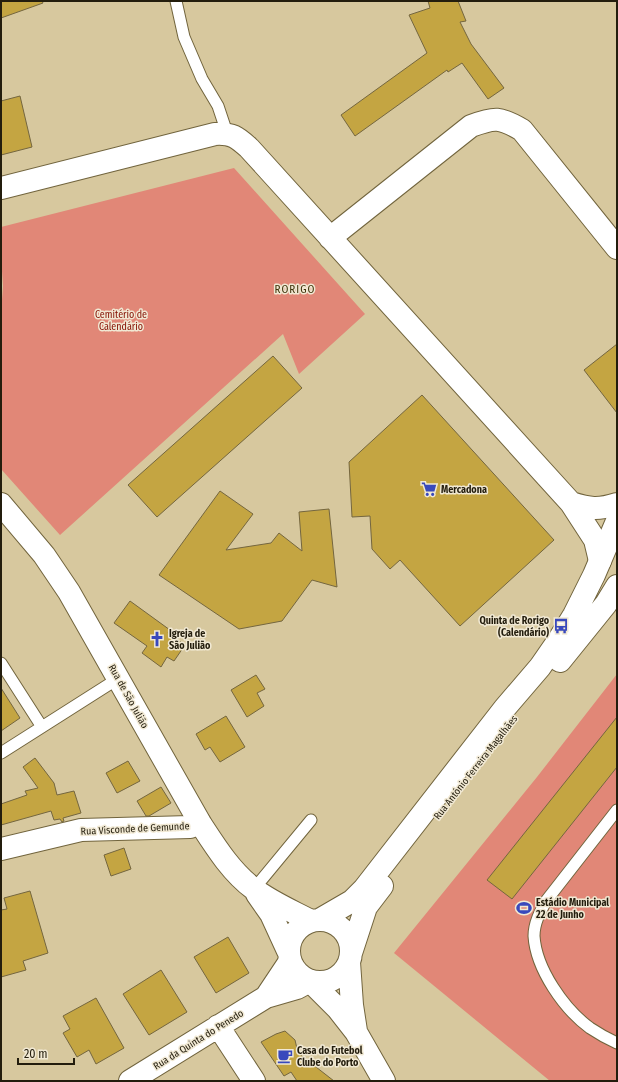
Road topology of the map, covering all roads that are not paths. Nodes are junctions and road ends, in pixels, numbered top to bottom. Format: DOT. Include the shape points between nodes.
graph roads {
  1 [pos="176,1"];
  2 [pos="227,134"];
  3 [pos="1,188"];
  4 [pos="330,238"];
  5 [pos="617,248"];
  6 [pos="571,503"];
  7 [pos="1,504"];
  8 [pos="617,504"];
  9 [pos="617,521"];
  10 [pos="597,568"];
  11 [pos="616,588"];
  12 [pos="1,663"];
  13 [pos="118,678"];
  14 [pos="42,727"];
  15 [pos="1,753"];
  16 [pos="617,810"];
  17 [pos="311,820"];
  18 [pos="200,823"];
  19 [pos="1,849"];
  20 [pos="254,889"];
  21 [pos="316,920"];
  22 [pos="289,956"];
  23 [pos="350,957"];
  24 [pos="310,981"];
  25 [pos="266,997"];
  26 [pos="218,1026"];
  27 [pos="356,1032"];
  28 [pos="617,1043"];
  29 [pos="130,1081"];
  30 [pos="254,1081"];
  31 [pos="384,1081"];
  1 -- 2 [label="lane" via="184,37 202,79 218,106"];
  2 -- 3 [label="street" via="215,134"];
  2 -- 4 [label="street" via="238,138 249,148"];
  4 -- 5 [label="street" via="471,126 491,119 508,121 522,130"];
  4 -- 6 [label="street"];
  6 -- 8 [label="street" via="602,509"];
  6 -- 10 [label="street" via="595,540"];
  7 -- 13 [label="street, Rua de São Julião" via="58,575"];
  9 -- 10 [label="street, Rua António Ferreira Magalhães"];
  10 -- 11 [label="street, Rua António Ferreira Magalhães"];
  10 -- 21 [label="street, Rua António Ferreira Magalhães" via="574,616 540,667 504,709 364,889 352,900"];
  11 -- 23 [label="street, Rua António Ferreira Magalhães" via="366,907"];
  12 -- 14 [label="lane"];
  13 -- 14 [label="lane"];
  13 -- 18 [label="street, Rua de São Julião"];
  14 -- 15 [label="lane"];
  16 -- 28 [label="lane" via="546,901 538,917 534,935 544,971 553,988 590,1028"];
  17 -- 20 [label="lane"];
  18 -- 19 [label="street, Rua Visconde de Gemunde" via="190,827 81,830"];
  18 -- 20 [label="street, Rua de São Julião" via="233,869"];
  20 -- 21 [label="street, Rua de São Julião" via="287,909"];
  20 -- 22 [label="street, Rua de São Julião" via="270,914"];
  21 -- 22 [label="street" via="302,925 294,932 290,941"];
  21 -- 23 [label="street" via="331,922 340,927 350,943"];
  22 -- 24 [label="street" via="295,970"];
  22 -- 25 [label="street, Rua da Quinta do Penedo"];
  23 -- 24 [label="street" via="343,972 334,979"];
  23 -- 27 [label="street"];
  24 -- 25 [label="street, Rua da Quinta do Penedo" via="297,988"];
  24 -- 27 [label="street" via="338,1009"];
  25 -- 26 [label="street, Rua da Quinta do Penedo"];
  26 -- 29 [label="street, Rua da Quinta do Penedo"];
  26 -- 30 [label="street"];
  27 -- 31 [label="street"];
}
